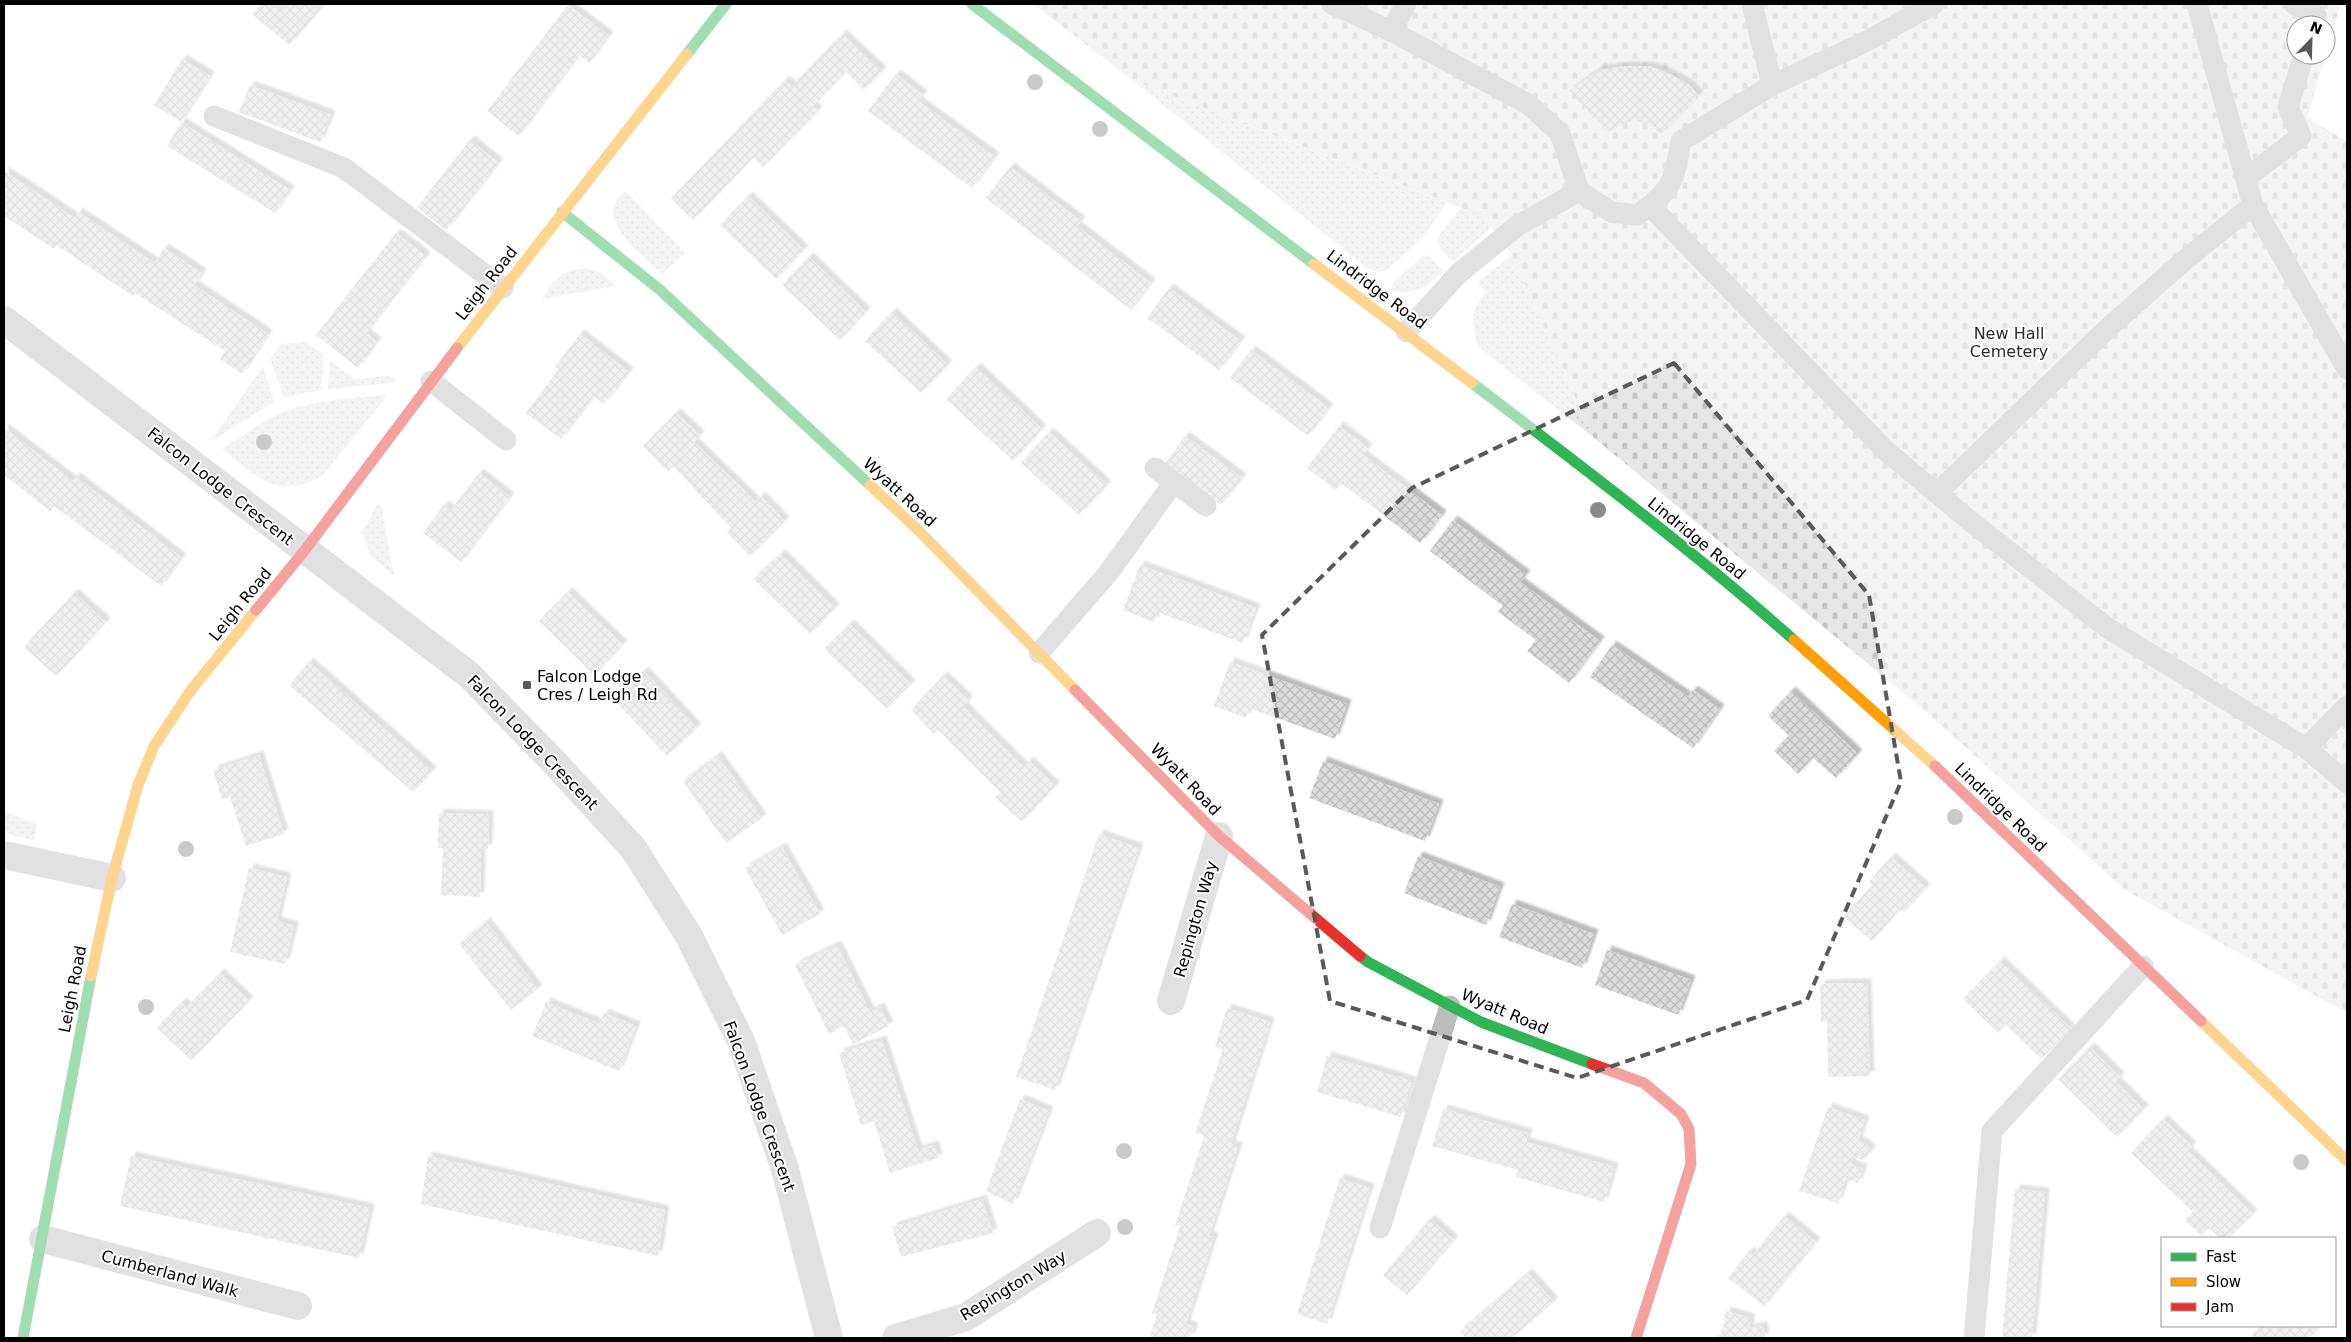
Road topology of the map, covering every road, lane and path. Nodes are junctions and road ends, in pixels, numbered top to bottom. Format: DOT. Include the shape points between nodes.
graph roads {
  1 [pos="726,4"];
  2 [pos="972,4"];
  3 [pos="1332,4"];
  4 [pos="1406,4"];
  5 [pos="1752,4"];
  6 [pos="1934,4"];
  7 [pos="2197,4"];
  8 [pos="2294,4"];
  9 [pos="2316,15"];
  10 [pos="1391,31"];
  11 [pos="2301,65"];
  12 [pos="1772,86"];
  13 [pos="214,116"];
  14 [pos="2246,178"];
  15 [pos="1579,191"];
  16 [pos="1650,206"];
  17 [pos="2253,206"];
  18 [pos="562,212"];
  19 [pos="503,288"];
  20 [pos="4,320"];
  21 [pos="1406,332"];
  22 [pos="2347,369"];
  23 [pos="431,381"];
  24 [pos="506,440"];
  25 [pos="1155,468"];
  26 [pos="1174,482"];
  27 [pos="1937,493"];
  28 [pos="1206,506"];
  29 [pos="305,550"];
  30 [pos="1039,653"];
  31 [pos="2347,706"];
  32 [pos="2306,748"];
  33 [pos="2347,784"];
  34 [pos="1219,836"];
  35 [pos="4,856"];
  36 [pos="112,878"];
  37 [pos="2143,966"];
  38 [pos="1171,1002"];
  39 [pos="1450,1006"];
  40 [pos="2347,1161"];
  41 [pos="1380,1228"];
  42 [pos="1097,1234"];
  43 [pos="43,1239"];
  44 [pos="298,1306"];
  45 [pos="23,1338"];
  46 [pos="829,1338"];
  47 [pos="896,1338"];
  48 [pos="1636,1338"];
  49 [pos="1974,1338"];
  1 -- 18 [label="street, Leigh Road"];
  2 -- 21 [label="street, Lindridge Road"];
  3 -- 10 [label="lane"];
  4 -- 10 [label="lane"];
  5 -- 12 [label="lane"];
  6 -- 12 [label="lane"];
  7 -- 14 [label="lane"];
  8 -- 9 [label="lane"];
  10 -- 15 [label="lane" via="1528,104 1560,133"];
  11 -- 14 [label="lane" via="2288,107 2301,136"];
  12 -- 16 [label="lane" via="1681,141 1675,175 1659,200"];
  13 -- 19 [label="lane" via="344,168"];
  14 -- 17 [label="lane"];
  15 -- 16 [label="lane" via="1610,212 1637,215"];
  15 -- 21 [label="lane" via="1518,226 1458,274"];
  16 -- 27 [label="lane" via="1885,450"];
  17 -- 22 [label="lane"];
  17 -- 27 [label="lane" via="2186,259 2108,328"];
  18 -- 19 [label="street, Leigh Road"];
  18 -- 30 [label="street, Wyatt Road" via="659,289 917,529"];
  19 -- 23 [label="street, Leigh Road"];
  20 -- 29 [label="street, Falcon Lodge Crescent"];
  21 -- 37 [label="street, Lindridge Road" via="1616,493 1746,598 1927,758"];
  23 -- 24 [label="lane"];
  23 -- 29 [label="street, Leigh Road"];
  25 -- 26 [label="lane"];
  26 -- 28 [label="lane"];
  26 -- 30 [label="lane" via="1109,572"];
  27 -- 32 [label="lane" via="2109,629"];
  29 -- 36 [label="street, Leigh Road" via="191,690 154,746 146,762"];
  29 -- 46 [label="street, Falcon Lodge Crescent" via="469,675 633,848 689,936 741,1041 785,1169"];
  30 -- 34 [label="street, Wyatt Road"];
  31 -- 32 [label="lane"];
  32 -- 33 [label="lane"];
  34 -- 38 [label="street, Repington Way"];
  34 -- 39 [label="street, Wyatt Road" via="1368,962"];
  35 -- 36 [label="street"];
  36 -- 43 [label="street, Leigh Road" via="88,989"];
  37 -- 40 [label="street, Lindridge Road"];
  37 -- 49 [label="lane" via="1992,1131"];
  39 -- 41 [label="lane"];
  39 -- 48 [label="street, Wyatt Road" via="1480,1022 1644,1083 1681,1114 1689,1129 1691,1164"];
  42 -- 47 [label="street, Repington Way" via="966,1317"];
  43 -- 44 [label="street, Cumberland Walk"];
  43 -- 45 [label="street, Leigh Road"];
}
